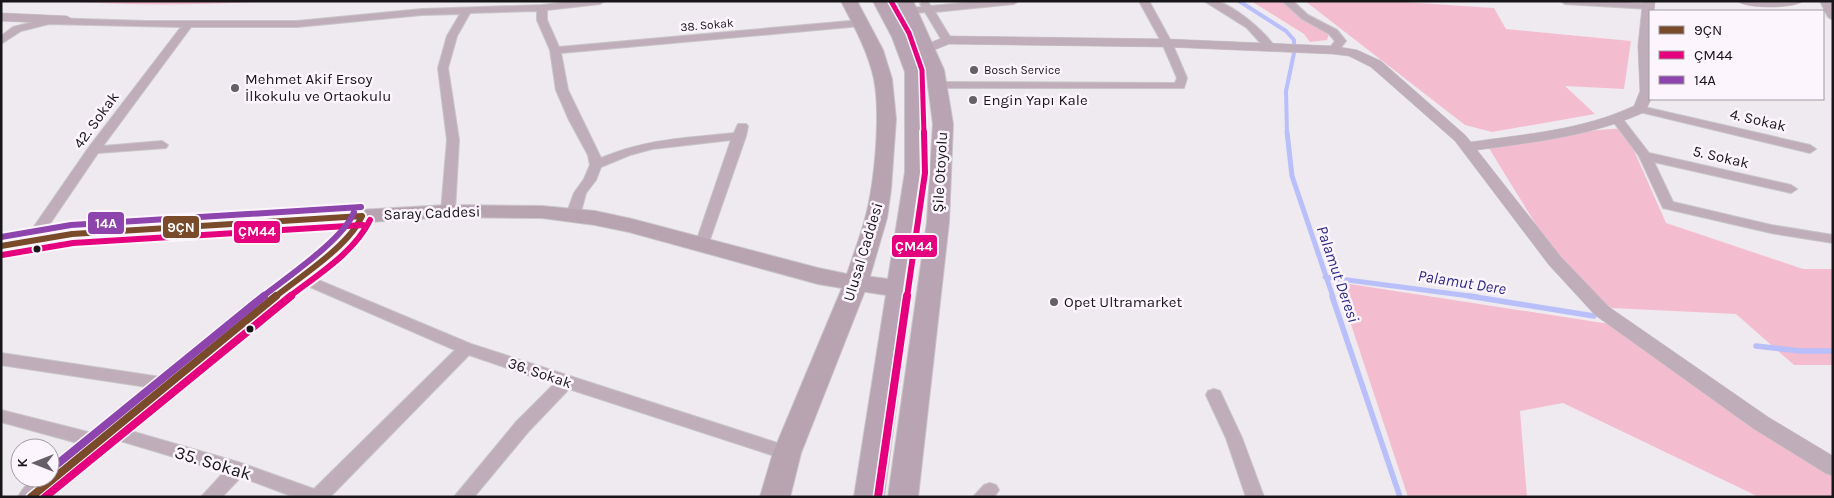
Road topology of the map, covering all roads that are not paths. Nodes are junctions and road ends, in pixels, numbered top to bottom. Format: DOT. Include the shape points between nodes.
graph roads {
  1 [pos="600,1"];
  2 [pos="849,1"];
  3 [pos="881,1"];
  4 [pos="1014,1"];
  5 [pos="1144,1"];
  6 [pos="1209,1"];
  7 [pos="1287,1"];
  8 [pos="1565,1"];
  9 [pos="1743,1"];
  10 [pos="1797,1"];
  11 [pos="1825,1"];
  12 [pos="1649,4"];
  13 [pos="917,6"];
  14 [pos="542,8"];
  15 [pos="467,10"];
  16 [pos="1,17"];
  17 [pos="1833,17"];
  18 [pos="67,20"];
  19 [pos="861,23"];
  20 [pos="188,24"];
  21 [pos="1,41"];
  22 [pos="1166,43"];
  23 [pos="937,44"];
  24 [pos="1270,47"];
  25 [pos="556,50"];
  26 [pos="1333,50"];
  27 [pos="938,85"];
  28 [pos="1640,109"];
  29 [pos="1618,120"];
  30 [pos="162,145"];
  31 [pos="1468,147"];
  32 [pos="1810,149"];
  33 [pos="93,150"];
  34 [pos="1645,156"];
  35 [pos="596,165"];
  36 [pos="1790,189"];
  37 [pos="448,211"];
  38 [pos="573,215"];
  39 [pos="362,216"];
  40 [pos="1833,239"];
  41 [pos="36,240"];
  42 [pos="702,244"];
  43 [pos="1,246"];
  44 [pos="299,277"];
  45 [pos="856,283"];
  46 [pos="900,288"];
  47 [pos="466,348"];
  48 [pos="1,358"];
  49 [pos="566,382"];
  50 [pos="167,384"];
  51 [pos="1214,395"];
  52 [pos="1,416"];
  53 [pos="103,436"];
  54 [pos="787,453"];
  55 [pos="1833,467"];
  56 [pos="238,469"];
  57 [pos="31,497"];
  58 [pos="210,497"];
  59 [pos="316,497"];
  60 [pos="463,497"];
  61 [pos="775,497"];
  62 [pos="869,497"];
  63 [pos="903,497"];
  64 [pos="1255,497"];
  1 -- 14 [label="street"];
  2 -- 19 [label="main road, Ulusal Caddesi"];
  3 -- 46 [label="highway, Şile Otoyolu" via="901,37 914,72 916,172"];
  4 -- 13 [label="street"];
  5 -- 22 [label="street"];
  6 -- 24 [label="street" via="1238,17"];
  7 -- 26 [label="street" via="1333,32 1341,41"];
  8 -- 12 [label="street"];
  9 -- 10 [label="street" via="1766,4"];
  11 -- 17 [label="street"];
  12 -- 28 [label="street" via="1644,46 1647,91"];
  13 -- 23 [label="highway, Şile Otoyolu"];
  14 -- 15 [label="street"];
  14 -- 25 [label="street" via="542,20"];
  15 -- 20 [label="street" via="296,24"];
  15 -- 37 [label="street" via="452,36 444,68 454,140"];
  16 -- 18 [label="street"];
  18 -- 20 [label="street"];
  18 -- 21 [label="street" via="28,25"];
  19 -- 25 [label="street, 38. Sokak"];
  19 -- 45 [label="main road, Ulusal Caddesi" via="883,79 887,119 876,218"];
  20 -- 33 [label="street, 42. Sokak"];
  22 -- 23 [label="street"];
  22 -- 24 [label="street"];
  22 -- 27 [label="street" via="1182,78 1180,86"];
  23 -- 27 [label="highway, Şile Otoyolu"];
  24 -- 26 [label="street"];
  25 -- 35 [label="street" via="562,90"];
  26 -- 31 [label="street" via="1352,53 1376,64"];
  27 -- 63 [label="highway, Şile Otoyolu" via="943,124 938,222"];
  28 -- 29 [label="street"];
  28 -- 32 [label="street, 4. Sokak"];
  29 -- 31 [label="street" via="1588,129"];
  29 -- 34 [label="street"];
  30 -- 33 [label="street"];
  31 -- 55 [label="street" via="1555,261 1602,311 1761,423"];
  33 -- 41 [label="street, 42. Sokak" via="40,228"];
  34 -- 36 [label="street, 5. Sokak"];
  34 -- 40 [label="street" via="1668,205 1771,229"];
  35 -- 38 [label="street"];
  35 -- 42 [label="street" via="651,145 741,131"];
  37 -- 38 [label="main road, Saray Caddesi"];
  37 -- 39 [label="main road, Saray Caddesi"];
  38 -- 42 [label="main road, Saray Caddesi"];
  39 -- 41 [label="main road, Saray Caddesi" via="72,234"];
  39 -- 44 [label="main road" via="341,244"];
  41 -- 43 [label="main road, Saray Caddesi"];
  42 -- 45 [label="main road, Saray Caddesi" via="818,276"];
  44 -- 47 [label="street, 36. Sokak"];
  44 -- 50 [label="main road"];
  45 -- 46 [label="highway"];
  45 -- 54 [label="main road, Ulusal Caddesi"];
  46 -- 62 [label="highway, Şile Otoyolu"];
  47 -- 49 [label="street, 36. Sokak"];
  47 -- 59 [label="street"];
  48 -- 50 [label="street"];
  49 -- 54 [label="street, 36. Sokak"];
  49 -- 60 [label="street" via="522,427"];
  50 -- 53 [label="main road"];
  51 -- 64 [label="street" via="1234,438"];
  52 -- 53 [label="street, 35. Sokak"];
  53 -- 56 [label="street, 35. Sokak"];
  53 -- 57 [label="main road"];
  54 -- 61 [label="main road, Ulusal Caddesi"];
  56 -- 58 [label="street"];
  56 -- 59 [label="street, 35. Sokak"];
}
